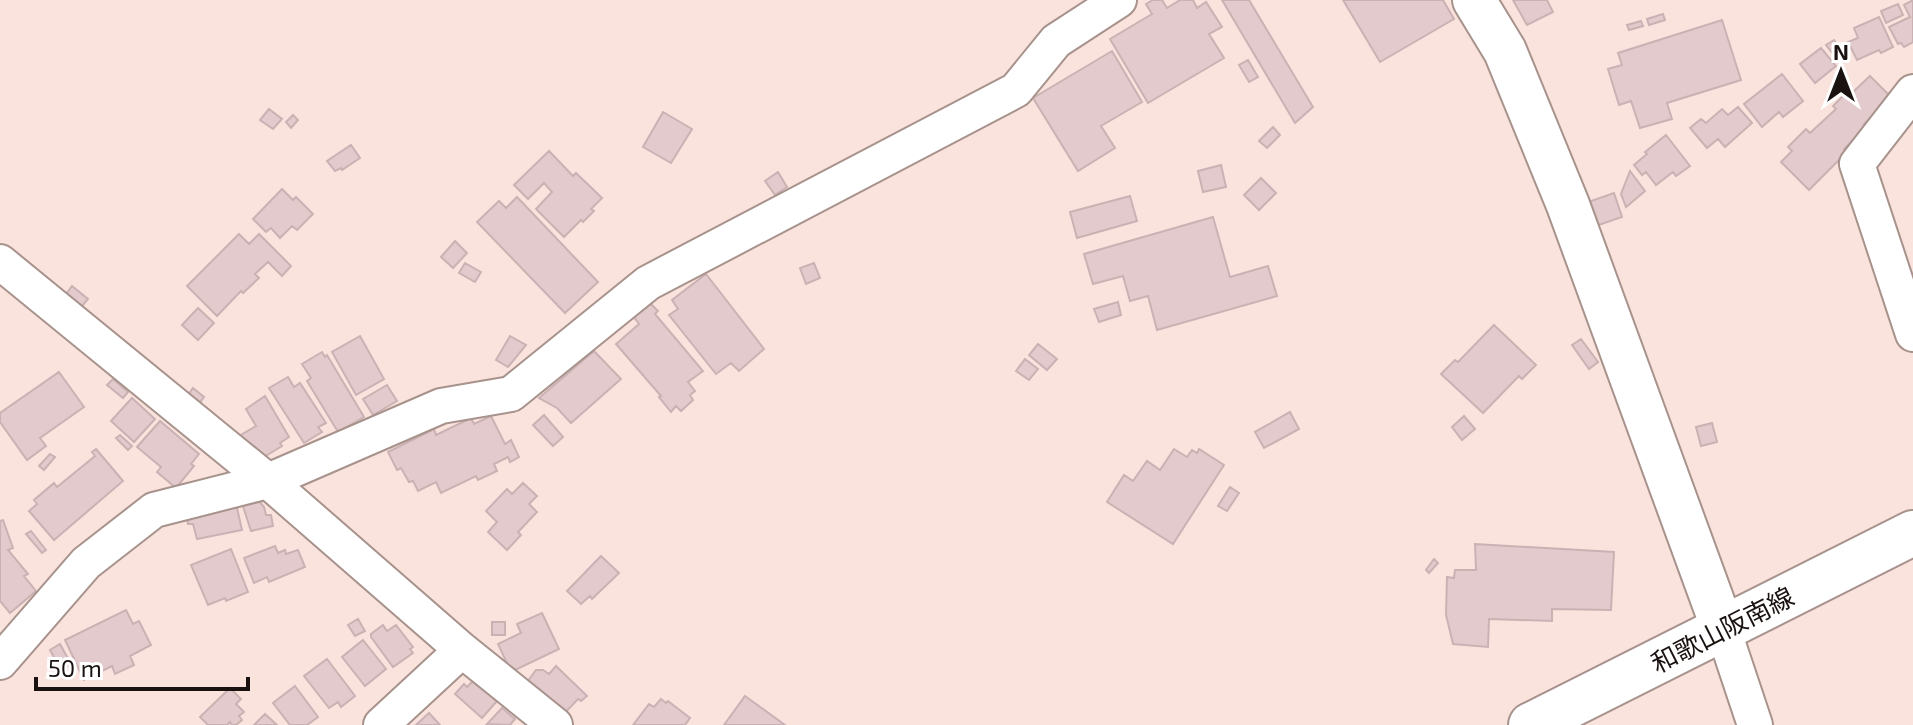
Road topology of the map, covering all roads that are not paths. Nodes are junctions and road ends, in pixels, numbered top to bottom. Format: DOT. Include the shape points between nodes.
graph roads {
  1 [pos="1119,0"];
  2 [pos="1474,0"];
  3 [pos="1913,92"];
  4 [pos="0,262"];
  5 [pos="1913,334"];
  6 [pos="268,481"];
  7 [pos="1913,533"];
  8 [pos="1723,629"];
  9 [pos="462,650"];
  10 [pos="0,662"];
  11 [pos="381,725"];
  12 [pos="555,725"];
  13 [pos="1531,725"];
  14 [pos="1755,725"];
  1 -- 6 [label="street" via="1056,41 1016,90 648,283 511,394 441,406"];
  2 -- 8 [label="street" via="1505,51 1568,205"];
  3 -- 5 [label="street" via="1857,164"];
  4 -- 6 [label="street"];
  6 -- 9 [label="street"];
  6 -- 10 [label="street" via="154,510 86,563"];
  7 -- 8 [label="main road, 和歌山阪南線"];
  8 -- 13 [label="main road, 和歌山阪南線"];
  8 -- 14 [label="street"];
  9 -- 11 [label="street"];
  9 -- 12 [label="street"];
}
